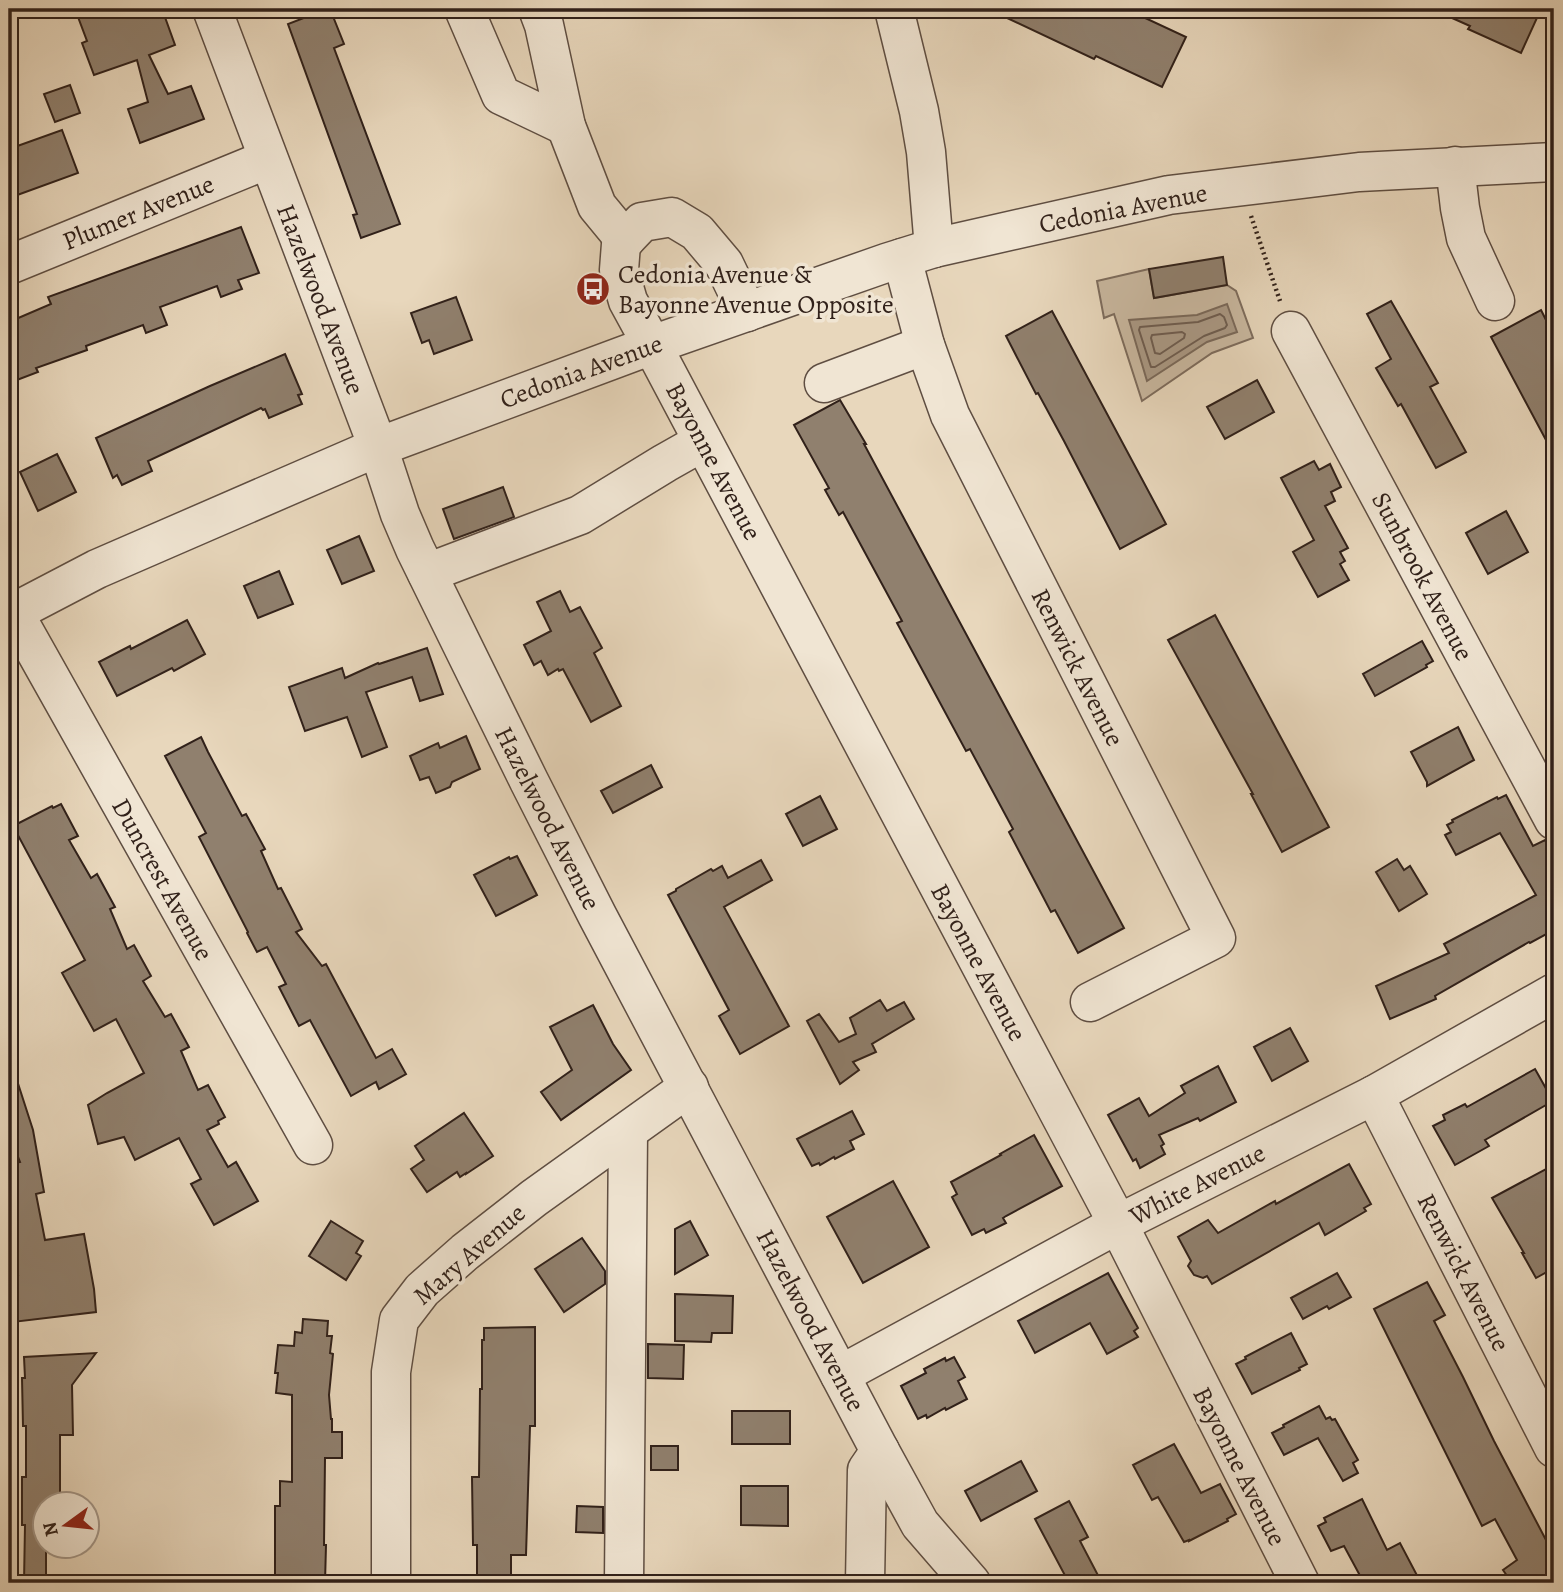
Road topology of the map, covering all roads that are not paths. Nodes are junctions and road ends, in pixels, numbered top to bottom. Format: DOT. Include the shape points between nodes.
graph roads {
  1 [pos="212,9"];
  2 [pos="464,9"];
  3 [pos="538,9"];
  4 [pos="894,9"];
  5 [pos="566,126"];
  6 [pos="268,159"];
  7 [pos="1554,162"];
  8 [pos="1455,166"];
  9 [pos="625,240"];
  10 [pos="918,253"];
  11 [pos="9,265"];
  12 [pos="1496,301"];
  13 [pos="747,312"];
  14 [pos="1291,331"];
  15 [pos="652,345"];
  16 [pos="925,345"];
  17 [pos="824,383"];
  18 [pos="705,443"];
  19 [pos="377,447"];
  20 [pos="427,573"];
  21 [pos="11,614"];
  22 [pos="1554,820"];
  23 [pos="1554,993"];
  24 [pos="1090,1002"];
  25 [pos="689,1087"];
  26 [pos="1374,1095"];
  27 [pos="628,1132"];
  28 [pos="313,1145"];
  29 [pos="1118,1224"];
  30 [pos="840,1375"];
  31 [pos="1554,1448"];
  32 [pos="880,1451"];
  33 [pos="391,1583"];
  34 [pos="624,1583"];
  35 [pos="866,1583"];
  36 [pos="971,1583"];
  37 [pos="1300,1583"];
  1 -- 6 [label="street, Hazelwood Avenue"];
  2 -- 5 [label="street" via="501,95"];
  3 -- 5 [label="street"];
  4 -- 10 [label="street, Renwick Avenue" via="926,152"];
  5 -- 9 [label="street" via="597,206"];
  6 -- 11 [label="street, Plumer Avenue"];
  6 -- 19 [label="street, Hazelwood Avenue"];
  7 -- 8 [label="street, Cedonia Avenue"];
  8 -- 10 [label="street, Cedonia Avenue" via="1359,172 1169,195"];
  8 -- 12 [label="street" via="1466,238"];
  9 -- 13 [label="street" via="642,222 672,217 697,232 724,264"];
  9 -- 15 [label="street, Bayonne Avenue" via="619,270 628,301"];
  10 -- 13 [label="street, Cedonia Avenue"];
  10 -- 16 [label="street, Renwick Avenue"];
  13 -- 15 [label="street, Cedonia Avenue"];
  14 -- 22 [label="street, Sunbrook Avenue"];
  15 -- 18 [label="street, Bayonne Avenue"];
  15 -- 19 [label="street, Cedonia Avenue"];
  16 -- 17 [label="street"];
  16 -- 24 [label="street, Renwick Avenue" via="950,415 1216,938"];
  18 -- 20 [label="street" via="580,515"];
  18 -- 29 [label="street, Bayonne Avenue"];
  19 -- 20 [label="street, Hazelwood Avenue"];
  19 -- 21 [label="street, Cedonia Avenue" via="97,569"];
  20 -- 25 [label="street, Hazelwood Avenue" via="597,915"];
  21 -- 28 [label="street, Duncrest Avenue"];
  23 -- 26 [label="street, White Avenue"];
  25 -- 27 [label="street, Mary Avenue"];
  25 -- 30 [label="street, Hazelwood Avenue"];
  26 -- 29 [label="street, White Avenue"];
  26 -- 31 [label="street, Renwick Avenue"];
  27 -- 33 [label="street, Mary Avenue" via="465,1252 422,1290 399,1320 391,1386"];
  27 -- 34 [label="street"];
  29 -- 30 [label="street, White Avenue"];
  29 -- 37 [label="street, Bayonne Avenue"];
  30 -- 32 [label="street, Hazelwood Avenue"];
  32 -- 35 [label="street" via="867,1470"];
  32 -- 36 [label="street, Hazelwood Avenue" via="920,1524"];
}
